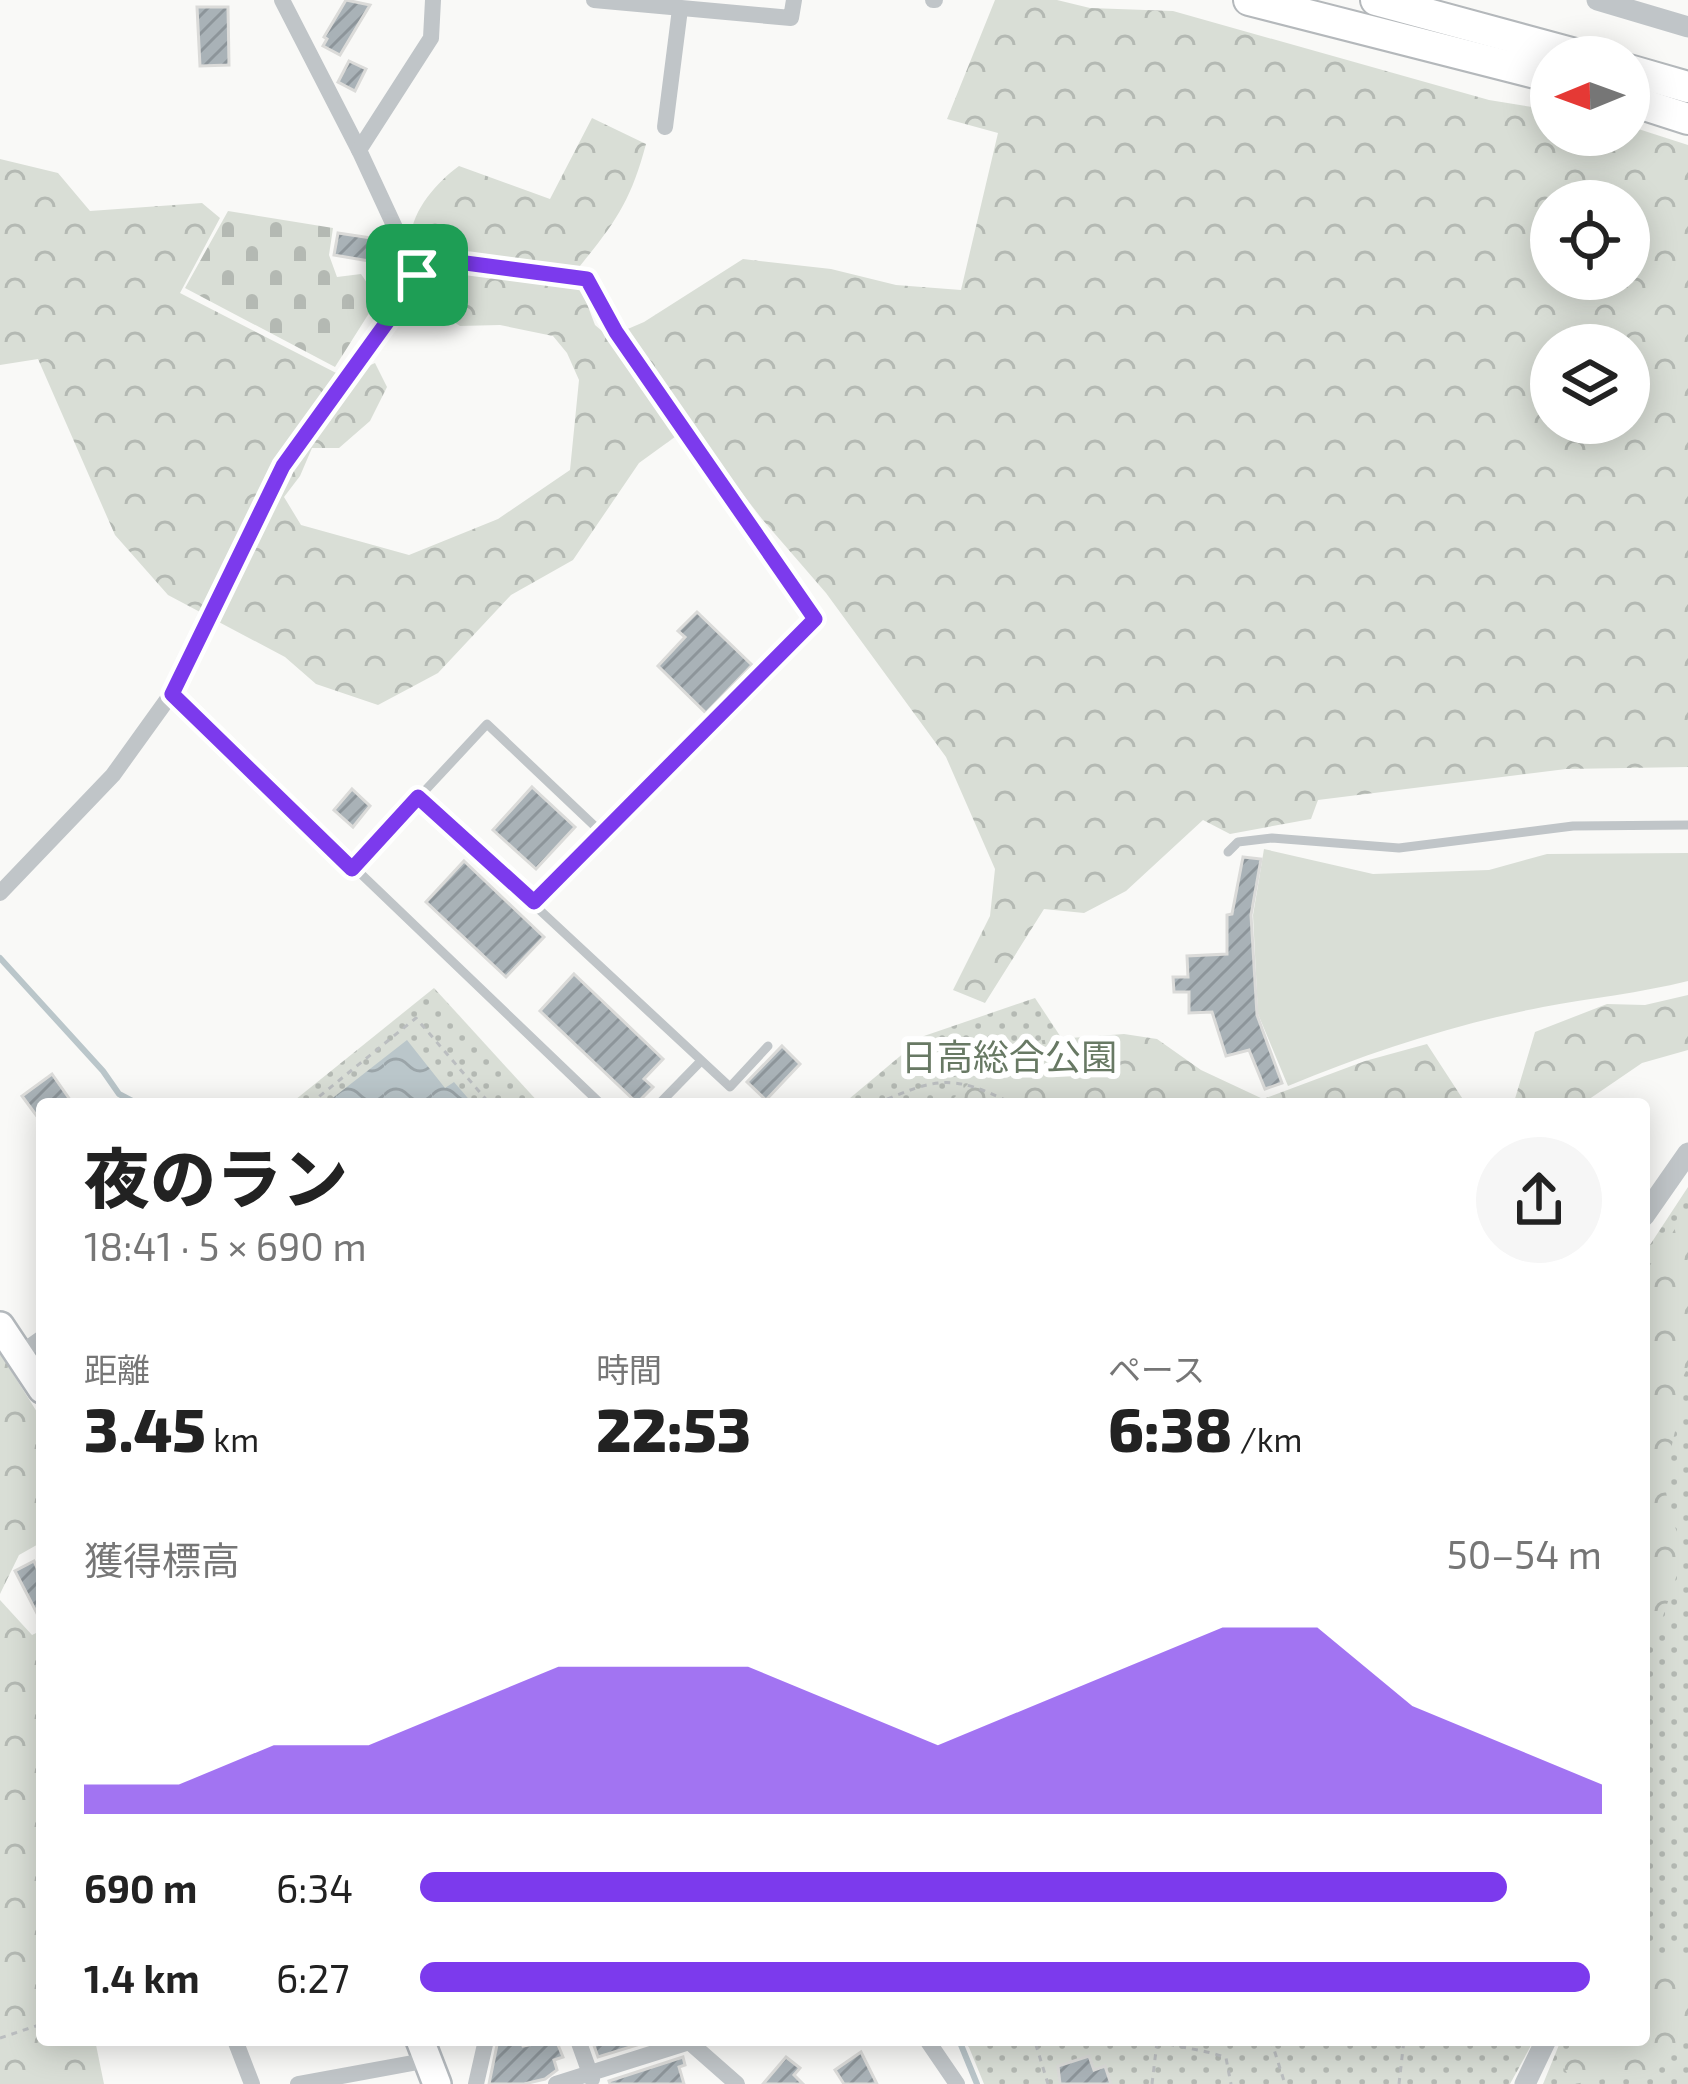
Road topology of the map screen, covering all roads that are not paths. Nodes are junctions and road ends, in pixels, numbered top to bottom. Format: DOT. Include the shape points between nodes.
graph roads {
  1 [pos="282,0"];
  2 [pos="433,0"];
  3 [pos="594,0"];
  4 [pos="794,0"];
  5 [pos="1249,0"];
  6 [pos="1376,0"];
  7 [pos="1597,0"];
  8 [pos="680,9"];
  9 [pos="1688,27"];
  10 [pos="1530,42"];
  11 [pos="1530,72"];
  12 [pos="1650,76"];
  13 [pos="1688,87"];
  14 [pos="1650,106"];
  15 [pos="1688,118"];
  16 [pos="665,127"];
  17 [pos="359,150"];
  18 [pos="417,275"];
  19 [pos="587,279"];
  20 [pos="172,694"];
  21 [pos="418,797"];
  22 [pos="1688,825"];
  23 [pos="602,833"];
  24 [pos="1228,852"];
  25 [pos="352,869"];
  26 [pos="0,893"];
  27 [pos="534,902"];
  28 [pos="768,1046"];
  29 [pos="700,1062"];
  30 [pos="595,1098"];
  31 [pos="665,1098"];
  32 [pos="1688,1154"];
  33 [pos="1650,1208"];
  34 [pos="0,1326"];
  35 [pos="30,1346"];
  36 [pos="237,2046"];
  37 [pos="485,2046"];
  38 [pos="580,2046"];
  39 [pos="675,2046"];
  40 [pos="694,2046"];
  41 [pos="931,2046"];
  42 [pos="1543,2046"];
  43 [pos="428,2061"];
  44 [pos="591,2079"];
  45 [pos="350,2080"];
  46 [pos="252,2084"];
  47 [pos="298,2084"];
  48 [pos="476,2084"];
  49 [pos="556,2084"];
  50 [pos="737,2084"];
  51 [pos="957,2084"];
  52 [pos="1525,2084"];
  1 -- 17 [label="street"];
  2 -- 17 [label="street" via="431,38"];
  3 -- 8 [label="street"];
  4 -- 8 [label="street" via="791,18"];
  5 -- 11 [label="highway"];
  6 -- 10 [label="highway"];
  7 -- 9 [label="street"];
  8 -- 16 [label="street"];
  12 -- 13 [label="highway"];
  14 -- 15 [label="highway"];
  17 -- 18 [label="street"];
  18 -- 19 [label="street" via="458,262"];
  18 -- 20 [label="street" via="283,466"];
  19 -- 23 [label="lane" via="815,619"];
  20 -- 25 [label="lane"];
  20 -- 26 [label="street" via="113,775"];
  21 -- 23 [label="lane" via="487,724"];
  21 -- 25 [label="lane"];
  21 -- 27 [label="lane"];
  22 -- 24 [label="lane" via="1574,826 1400,848 1272,838 1238,842"];
  23 -- 27 [label="lane"];
  25 -- 30 [label="lane"];
  27 -- 29 [label="lane"];
  28 -- 29 [label="lane" via="730,1087"];
  29 -- 31 [label="lane"];
  32 -- 33 [label="street"];
  34 -- 35 [label="main road"];
  36 -- 46 [label="street"];
  37 -- 48 [label="street"];
  38 -- 44 [label="street"];
  39 -- 44 [label="street"];
  40 -- 50 [label="street"];
  41 -- 51 [label="street"];
  42 -- 52 [label="street"];
  43 -- 45 [label="street"];
  44 -- 49 [label="street"];
  45 -- 47 [label="street"];
}
